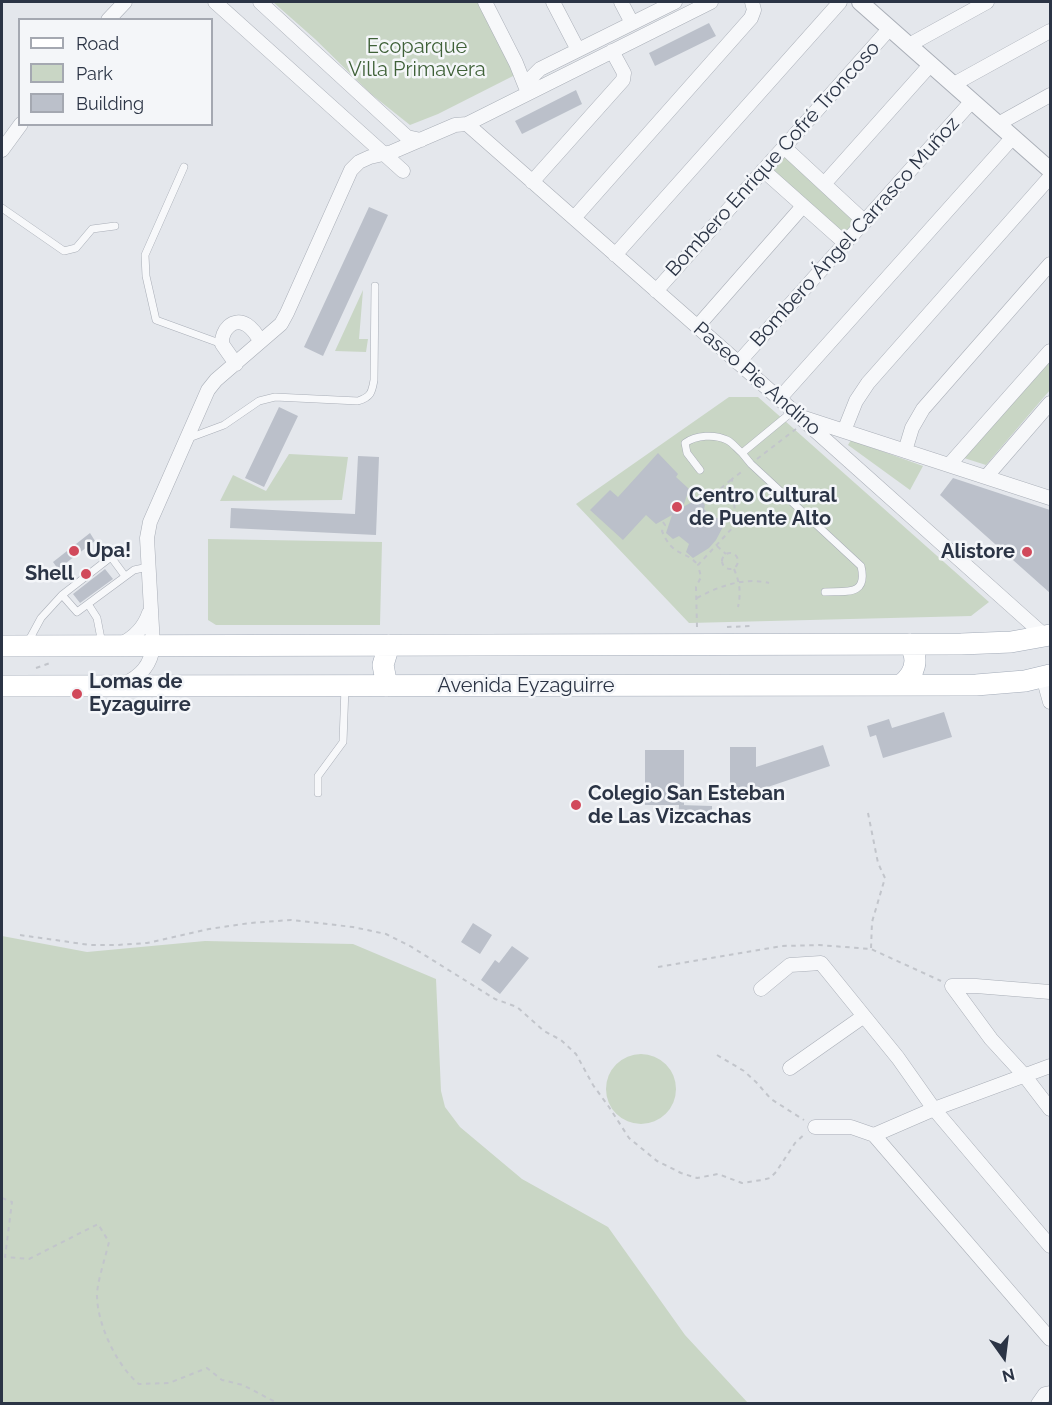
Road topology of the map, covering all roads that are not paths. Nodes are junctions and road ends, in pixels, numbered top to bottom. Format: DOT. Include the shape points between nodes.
graph roads {
  1 [pos="214,2"];
  2 [pos="260,2"];
  3 [pos="485,2"];
  4 [pos="553,2"];
  5 [pos="621,2"];
  6 [pos="675,2"];
  7 [pos="711,2"];
  8 [pos="752,2"];
  9 [pos="840,2"];
  10 [pos="987,2"];
  11 [pos="122,3"];
  12 [pos="865,3"];
  13 [pos="110,18"];
  14 [pos="632,23"];
  15 [pos="890,28"];
  16 [pos="1050,31"];
  17 [pos="909,45"];
  18 [pos="578,50"];
  19 [pos="612,51"];
  20 [pos="930,64"];
  21 [pos="954,84"];
  22 [pos="528,93"];
  23 [pos="1050,94"];
  24 [pos="972,101"];
  25 [pos="467,124"];
  26 [pos="998,124"];
  27 [pos="20,126"];
  28 [pos="1012,137"];
  29 [pos="421,140"];
  30 [pos="784,147"];
  31 [pos="2,150"];
  32 [pos="382,153"];
  33 [pos="184,167"];
  34 [pos="1049,168"];
  35 [pos="763,170"];
  36 [pos="403,171"];
  37 [pos="532,182"];
  38 [pos="824,184"];
  39 [pos="803,206"];
  40 [pos="2,208"];
  41 [pos="574,218"];
  42 [pos="865,222"];
  43 [pos="115,226"];
  44 [pos="845,243"];
  45 [pos="615,255"];
  46 [pos="1050,264"];
  47 [pos="375,286"];
  48 [pos="656,291"];
  49 [pos="697,327"];
  50 [pos="260,341"];
  51 [pos="222,344"];
  52 [pos="1050,351"];
  53 [pos="738,363"];
  54 [pos="236,364"];
  55 [pos="779,399"];
  56 [pos="1050,403"];
  57 [pos="799,417"];
  58 [pos="844,431"];
  59 [pos="186,439"];
  60 [pos="905,451"];
  61 [pos="742,453"];
  62 [pos="949,465"];
  63 [pos="700,470"];
  64 [pos="986,477"];
  65 [pos="1050,498"];
  66 [pos="148,567"];
  67 [pos="125,576"];
  68 [pos="825,592"];
  69 [pos="63,595"];
  70 [pos="88,604"];
  71 [pos="149,611"];
  72 [pos="1048,635"];
  73 [pos="909,644"];
  74 [pos="389,645"];
  75 [pos="2,646"];
  76 [pos="26,646"];
  77 [pos="110,646"];
  78 [pos="153,646"];
  79 [pos="1047,676"];
  80 [pos="901,685"];
  81 [pos="11,686"];
  82 [pos="119,686"];
  83 [pos="345,686"];
  84 [pos="387,686"];
  85 [pos="1050,702"];
  86 [pos="318,793"];
  87 [pos="761,989"];
  88 [pos="1050,992"];
  89 [pos="864,1016"];
  90 [pos="1050,1066"];
  91 [pos="790,1068"];
  92 [pos="1024,1075"];
  93 [pos="934,1108"];
  94 [pos="1050,1109"];
  95 [pos="815,1127"];
  96 [pos="874,1134"];
  97 [pos="1050,1246"];
  98 [pos="1050,1339"];
  99 [pos="1050,1393"];
  100 [pos="1038,1404"];
  1 -- 32 [label="street"];
  2 -- 29 [label="street" via="407,137"];
  3 -- 22 [label="street"];
  4 -- 18 [label="street"];
  5 -- 14 [label="street"];
  6 -- 14 [label="street"];
  7 -- 19 [label="street"];
  8 -- 41 [label="street" via="751,18"];
  9 -- 45 [label="street"];
  10 -- 17 [label="street"];
  11 -- 13 [label="street"];
  12 -- 15 [label="street"];
  14 -- 18 [label="street"];
  15 -- 17 [label="street"];
  15 -- 30 [label="street, Bombero Enrique Cofré Troncoso"];
  16 -- 21 [label="street, Bombero Ángel Carrasco Muñoz"];
  17 -- 20 [label="street"];
  18 -- 22 [label="street" via="534,74"];
  19 -- 22 [label="street"];
  19 -- 37 [label="street" via="624,73 623,80"];
  20 -- 21 [label="street"];
  20 -- 38 [label="street"];
  21 -- 24 [label="street"];
  22 -- 25 [label="street"];
  23 -- 26 [label="street"];
  24 -- 26 [label="street"];
  24 -- 42 [label="street, Bombero Ángel Carrasco Muñoz"];
  25 -- 29 [label="street"];
  25 -- 37 [label="street, Paseo Pie Andino"];
  26 -- 28 [label="street"];
  27 -- 31 [label="street"];
  28 -- 34 [label="street"];
  28 -- 55 [label="street"];
  29 -- 32 [label="street"];
  30 -- 35 [label="street, Bombero Enrique Cofré Troncoso"];
  30 -- 38 [label="street"];
  32 -- 36 [label="street"];
  32 -- 50 [label="street" via="359,162 351,170 287,313 281,324"];
  33 -- 51 [label="lane" via="145,255 156,320"];
  34 -- 58 [label="street" via="868,383"];
  35 -- 39 [label="street"];
  35 -- 48 [label="street, Bombero Enrique Cofré Troncoso"];
  37 -- 41 [label="street, Paseo Pie Andino"];
  38 -- 42 [label="street"];
  39 -- 44 [label="street"];
  39 -- 49 [label="street"];
  40 -- 43 [label="lane" via="64,251 76,248 95,228"];
  41 -- 45 [label="street, Paseo Pie Andino"];
  42 -- 44 [label="street, Bombero Ángel Carrasco Muñoz"];
  44 -- 53 [label="street, Bombero Ángel Carrasco Muñoz"];
  45 -- 48 [label="street, Paseo Pie Andino"];
  46 -- 60 [label="street" via="923,409"];
  47 -- 59 [label="lane" via="374,380 368,397 358,401 275,397 259,401 224,425"];
  48 -- 49 [label="street, Paseo Pie Andino"];
  49 -- 53 [label="street, Paseo Pie Andino"];
  50 -- 51 [label="street" via="248,325 236,323 226,328"];
  50 -- 54 [label="street"];
  51 -- 54 [label="street"];
  52 -- 62 [label="street"];
  53 -- 55 [label="street, Paseo Pie Andino"];
  54 -- 59 [label="street" via="208,390"];
  55 -- 57 [label="street, Paseo Pie Andino"];
  56 -- 64 [label="street"];
  57 -- 58 [label="street"];
  57 -- 61 [label="lane"];
  57 -- 72 [label="street, Paseo Pie Andino"];
  58 -- 60 [label="street"];
  59 -- 66 [label="street" via="150,522"];
  60 -- 62 [label="street"];
  61 -- 63 [label="lane" via="729,441 692,438 685,443 687,453"];
  61 -- 68 [label="lane" via="861,566 863,577 854,591"];
  62 -- 64 [label="street"];
  64 -- 65 [label="street"];
  66 -- 67 [label="lane"];
  66 -- 71 [label="street"];
  67 -- 69 [label="lane" via="111,557"];
  67 -- 70 [label="lane"];
  69 -- 70 [label="lane" via="77,612"];
  69 -- 76 [label="lane" via="41,618"];
  70 -- 77 [label="lane"];
  71 -- 77 [label="street" via="138,632 129,640"];
  71 -- 78 [label="street"];
  72 -- 73 [label="main road, Avenida Eyzaguirre" via="994,643"];
  73 -- 74 [label="main road, Avenida Eyzaguirre"];
  73 -- 80 [label="main road" via="915,663 911,676"];
  74 -- 78 [label="main road, Avenida Eyzaguirre"];
  74 -- 84 [label="main road" via="383,665"];
  75 -- 76 [label="main road, Avenida Eyzaguirre"];
  76 -- 77 [label="main road, Avenida Eyzaguirre"];
  77 -- 78 [label="main road, Avenida Eyzaguirre"];
  78 -- 82 [label="street" via="147,667"];
  79 -- 80 [label="main road, Avenida Eyzaguirre" via="1000,684"];
  79 -- 85 [label="street"];
  80 -- 84 [label="main road, Avenida Eyzaguirre"];
  81 -- 82 [label="main road, Avenida Eyzaguirre"];
  82 -- 83 [label="main road, Avenida Eyzaguirre"];
  83 -- 84 [label="main road, Avenida Eyzaguirre"];
  83 -- 86 [label="lane" via="343,742 318,776"];
  87 -- 89 [label="street" via="790,965 821,963"];
  88 -- 92 [label="street" via="952,986 991,1039"];
  89 -- 91 [label="street"];
  89 -- 93 [label="street"];
  90 -- 92 [label="street"];
  92 -- 93 [label="street"];
  92 -- 94 [label="street"];
  93 -- 96 [label="street"];
  93 -- 97 [label="street"];
  95 -- 96 [label="street" via="851,1127"];
  96 -- 98 [label="street"];
  99 -- 100 [label="street"];
}
